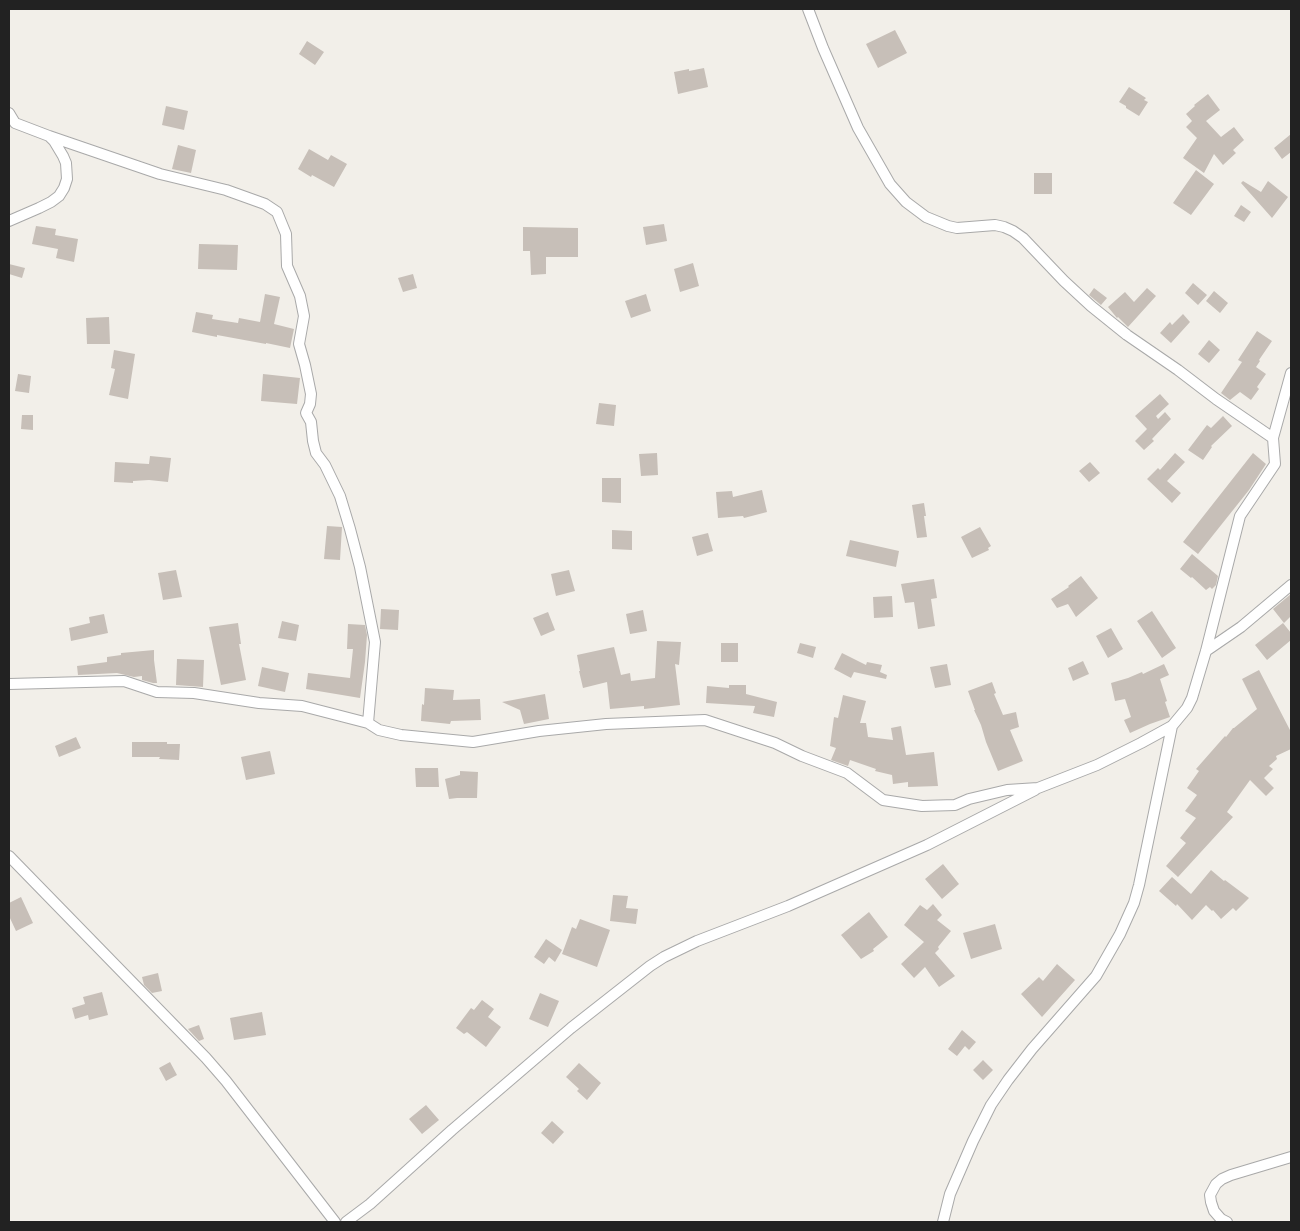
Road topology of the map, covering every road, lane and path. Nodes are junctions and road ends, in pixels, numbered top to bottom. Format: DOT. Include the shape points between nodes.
graph roads {
  1 [pos="808,9"];
  2 [pos="9,113"];
  3 [pos="12,122"];
  4 [pos="49,136"];
  5 [pos="9,220"];
  6 [pos="1291,373"];
  7 [pos="1273,438"];
  8 [pos="1291,585"];
  9 [pos="1206,651"];
  10 [pos="10,684"];
  11 [pos="368,723"];
  12 [pos="1172,726"];
  13 [pos="1038,788"];
  14 [pos="9,856"];
  15 [pos="1291,1157"];
  16 [pos="335,1222"];
  17 [pos="346,1222"];
  18 [pos="943,1222"];
  19 [pos="1227,1222"];
  1 -- 7 [label="street" via="858,128 890,184 906,202 926,217 948,226 995,225 1013,231 1112,323"];
  2 -- 3 [label="street"];
  3 -- 4 [label="street"];
  4 -- 5 [label="street" via="66,163 64,188 59,196 40,208"];
  4 -- 11 [label="street" via="160,174 226,190 265,204 277,212 286,234 287,266 300,296 304,316 300,344 311,394 306,413 311,422 316,453 340,496 360,567 375,642"];
  6 -- 7 [label="street"];
  7 -- 9 [label="street" via="1275,464 1240,516"];
  8 -- 9 [label="street" via="1241,627"];
  9 -- 12 [label="street" via="1192,698"];
  10 -- 11 [label="street" via="124,681 157,692 194,693 302,706"];
  11 -- 13 [label="street" via="379,730 401,735 473,742 606,724 705,720 775,743 847,773 883,800 922,806 955,805 1007,790"];
  12 -- 13 [label="street" via="1097,765"];
  12 -- 18 [label="street" via="1134,903 1120,934 1096,976 1032,1049 991,1105 950,1194"];
  13 -- 17 [label="street" via="927,845 664,957 571,1028"];
  14 -- 16 [label="street" via="206,1058"];
  15 -- 19 [label="street" via="1231,1175 1216,1184 1210,1195 1211,1202 1214,1211"];
}
